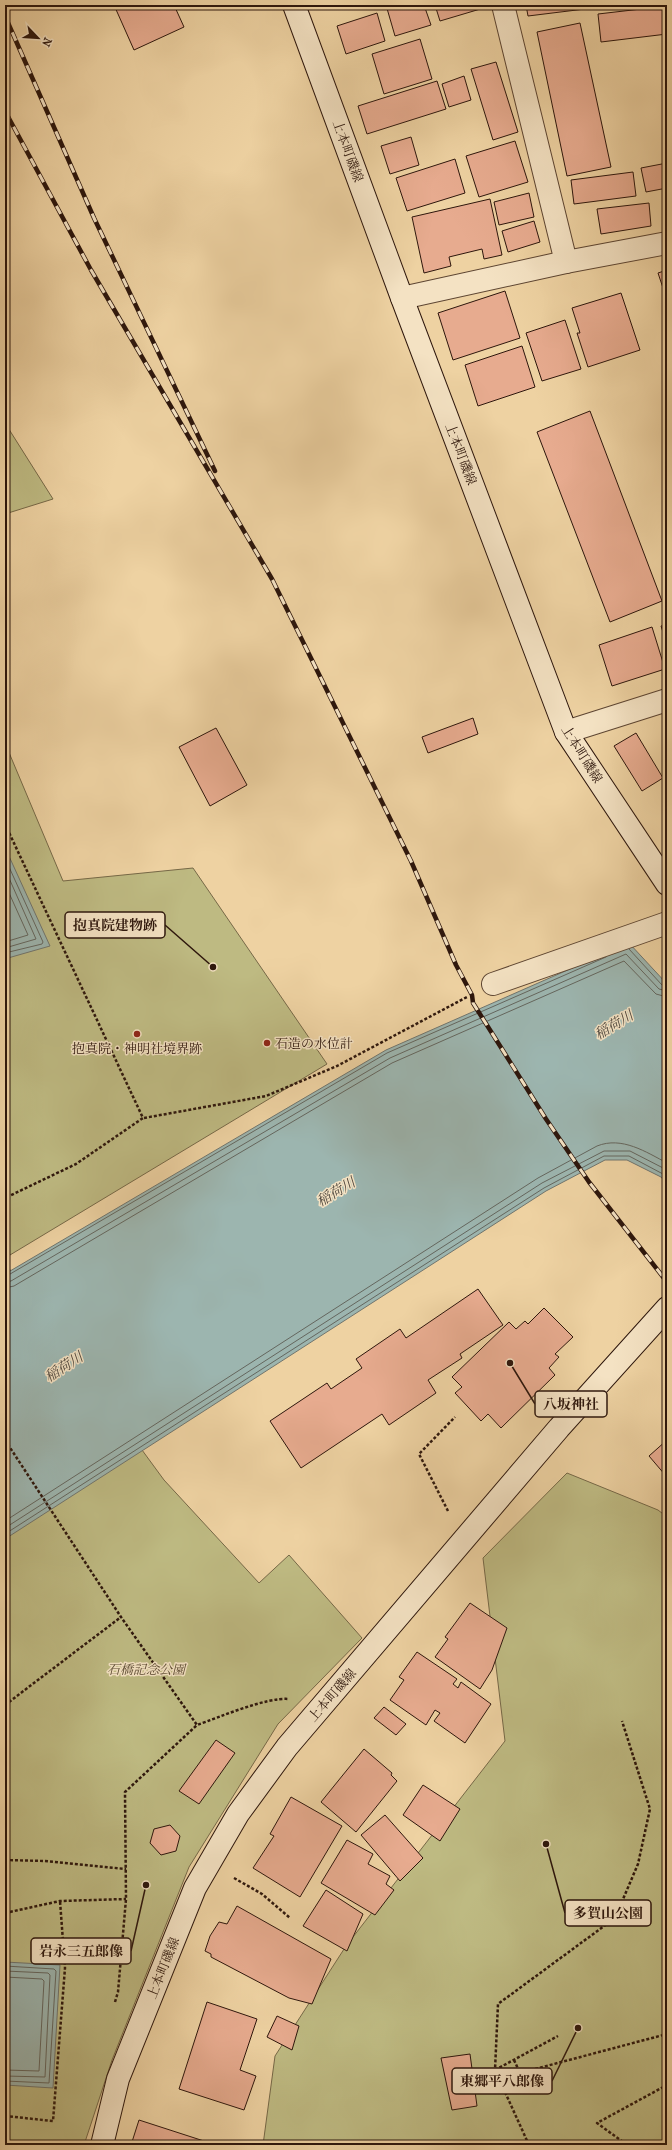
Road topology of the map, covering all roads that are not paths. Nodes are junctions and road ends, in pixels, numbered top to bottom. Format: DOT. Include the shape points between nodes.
graph roads {
  1 [pos="294,5"];
  2 [pos="503,5"];
  3 [pos="667,243"];
  4 [pos="566,262"];
  5 [pos="402,298"];
  6 [pos="667,700"];
  7 [pos="566,732"];
  8 [pos="667,884"];
  9 [pos="667,923"];
  10 [pos="492,984"];
  11 [pos="667,1308"];
  12 [pos="102,2145"];
  1 -- 5 [label="street, 上本町磯線"];
  2 -- 4 [label="street"];
  3 -- 4 [label="street"];
  4 -- 5 [label="street"];
  5 -- 7 [label="street, 上本町磯線"];
  6 -- 7 [label="street"];
  7 -- 8 [label="street, 上本町磯線"];
  9 -- 10 [label="street"];
  11 -- 12 [label="street, 上本町磯線" via="559,1428 286,1747 238,1814 192,1895 118,2079"];
}
